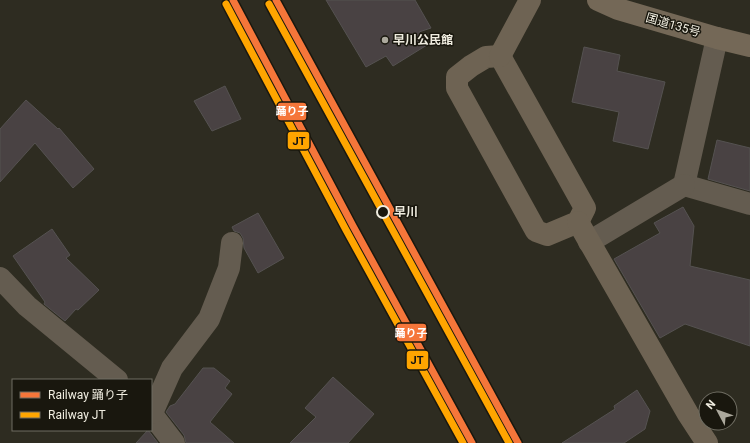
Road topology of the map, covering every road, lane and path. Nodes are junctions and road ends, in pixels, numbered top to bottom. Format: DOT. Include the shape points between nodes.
graph roads {
  1 [pos="530,0"];
  2 [pos="598,0"];
  3 [pos="717,38"];
  4 [pos="750,46"];
  5 [pos="500,56"];
  6 [pos="684,185"];
  7 [pos="750,204"];
  8 [pos="578,222"];
  9 [pos="232,242"];
  10 [pos="589,242"];
  11 [pos="0,278"];
  12 [pos="116,379"];
  13 [pos="152,411"];
  14 [pos="152,414"];
  15 [pos="174,443"];
  16 [pos="707,443"];
  1 -- 5 [label="main road"];
  2 -- 3 [label="highway, 国道135号" via="618,9"];
  3 -- 4 [label="highway, 国道135号"];
  3 -- 6 [label="street"];
  5 -- 8 [label="main road" via="585,208"];
  5 -- 8 [label="main road" via="486,57 471,66 457,78 458,88 536,231 547,235"];
  6 -- 7 [label="street"];
  6 -- 10 [label="street"];
  8 -- 10 [label="main road"];
  9 -- 13 [label="street" via="229,268 209,319 172,368"];
  10 -- 16 [label="main road"];
  11 -- 12 [label="street" via="27,306"];
  14 -- 15 [label="street"];
}
